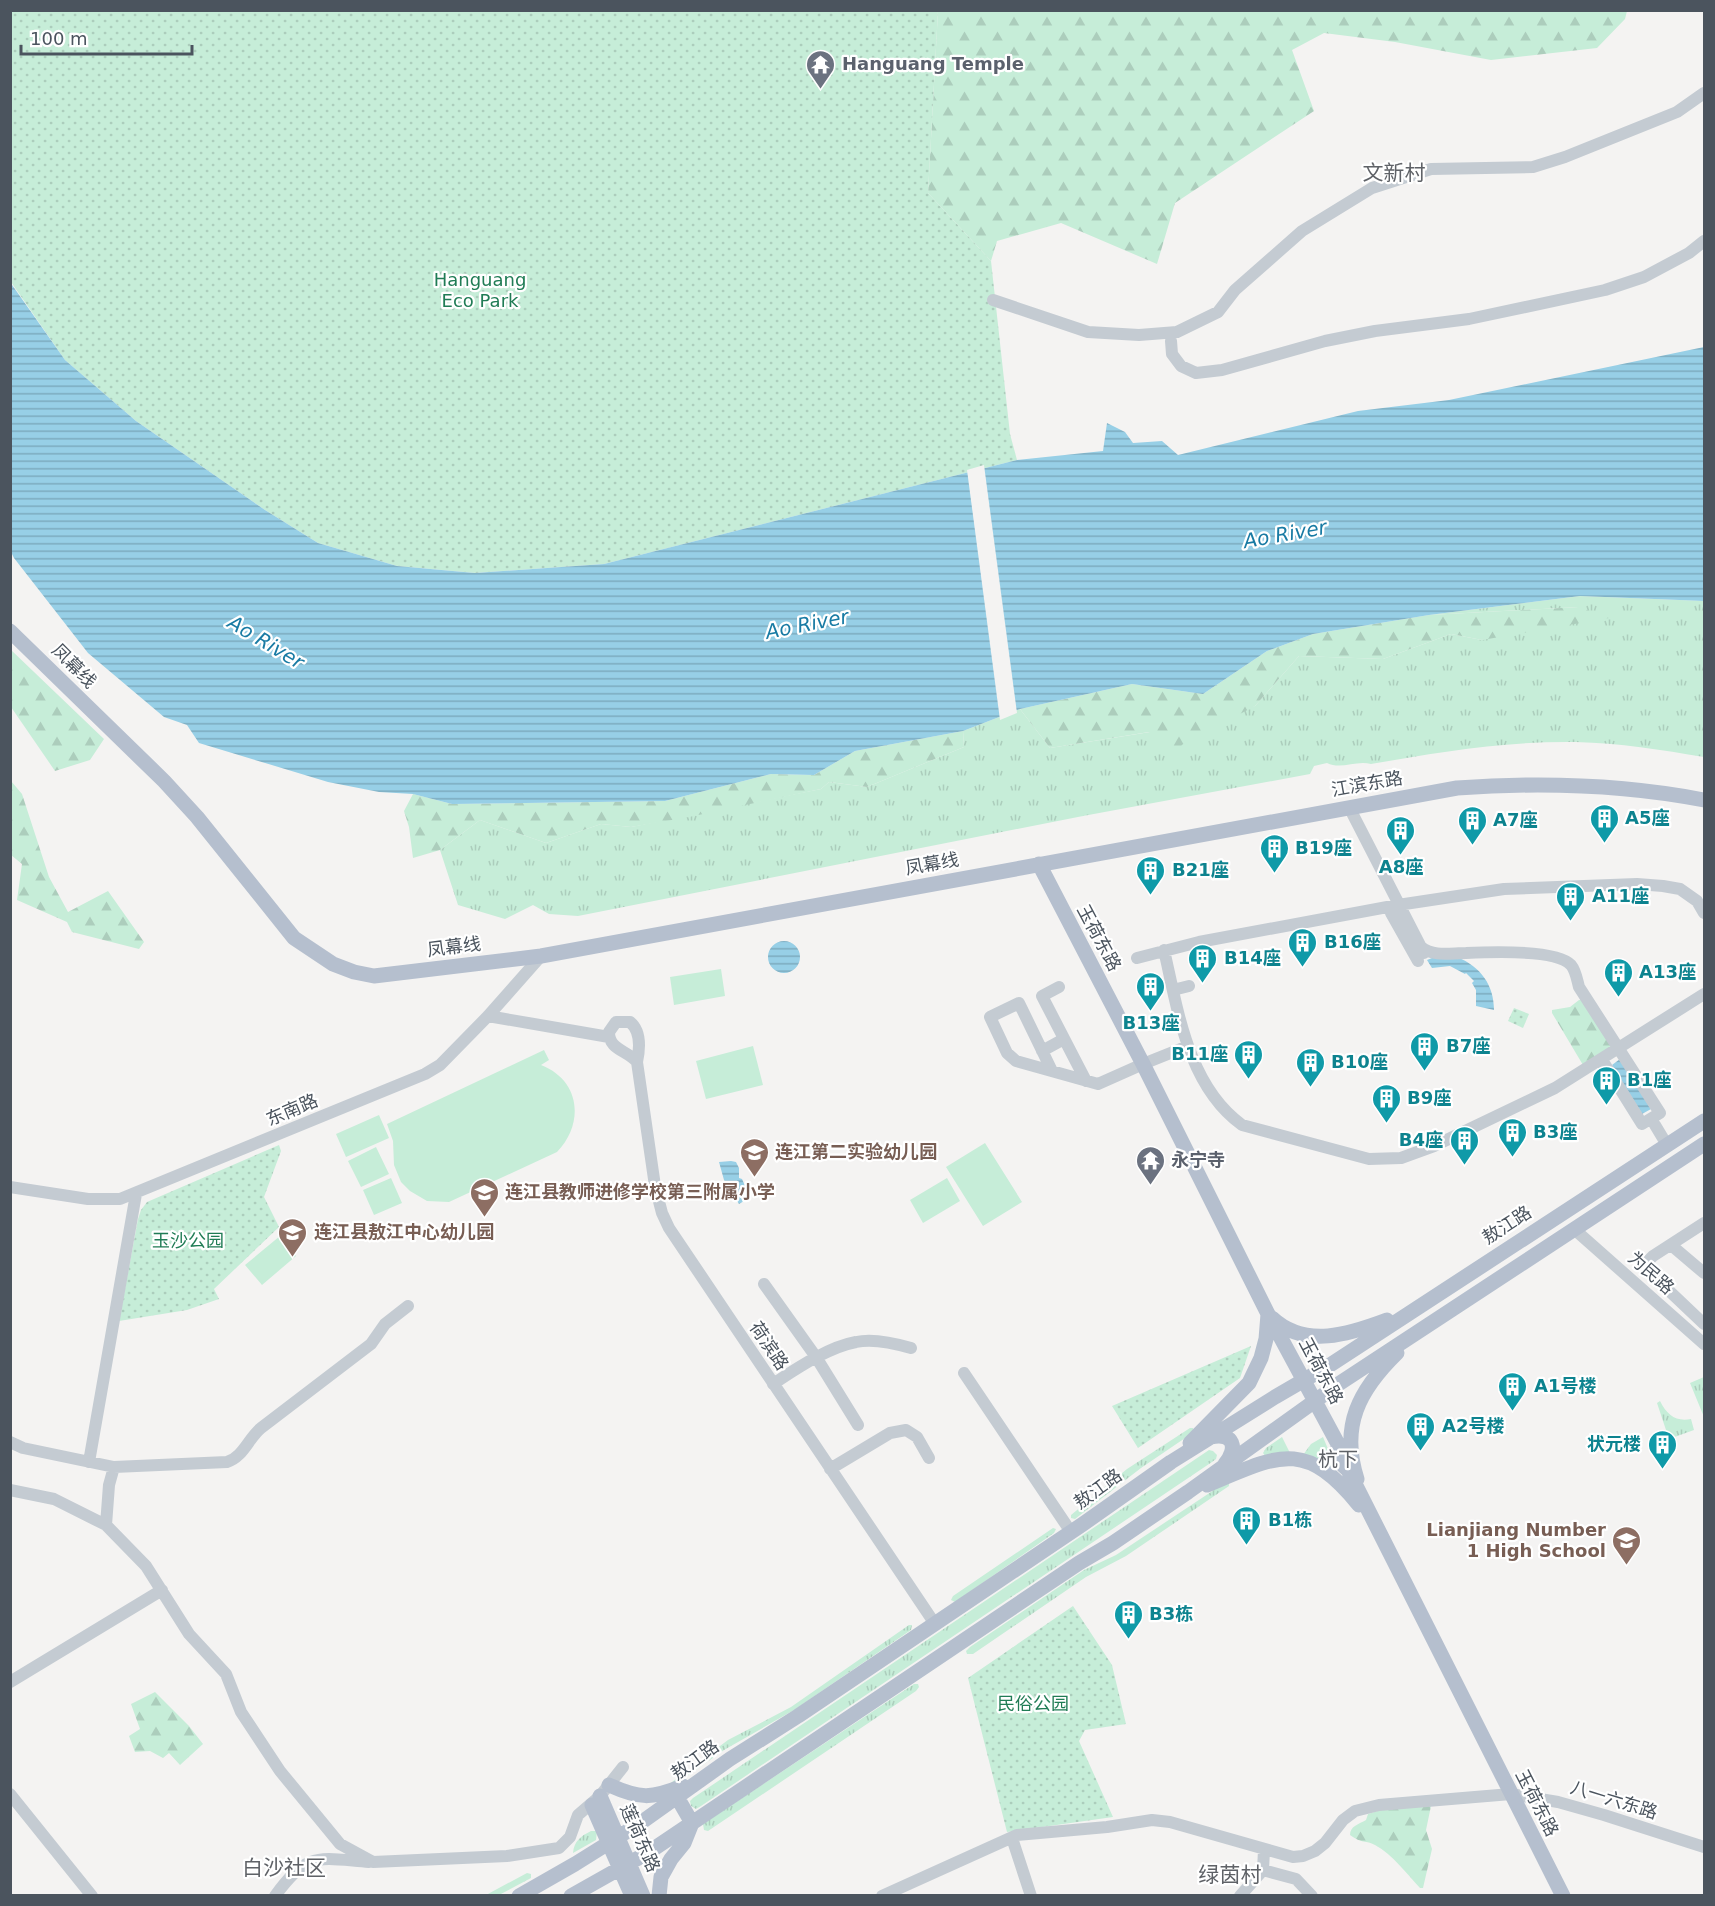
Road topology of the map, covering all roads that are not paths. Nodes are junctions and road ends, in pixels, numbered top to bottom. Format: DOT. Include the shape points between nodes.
graph roads {
  1 [pos="1704,93"];
  2 [pos="1704,241"];
  3 [pos="993,300"];
  4 [pos="1171,341"];
  5 [pos="10,631"];
  6 [pos="1704,800"];
  7 [pos="1348,807"];
  8 [pos="1039,864"];
  9 [pos="1392,908"];
  10 [pos="1704,913"];
  11 [pos="1359,920"];
  12 [pos="1164,950"];
  13 [pos="541,956"];
  14 [pos="1137,958"];
  15 [pos="1189,986"];
  16 [pos="1059,987"];
  17 [pos="1173,990"];
  18 [pos="1704,994"];
  19 [pos="488,1016"];
  20 [pos="609,1037"];
  21 [pos="1064,1039"];
  22 [pos="1188,1046"];
  23 [pos="1619,1050"];
  24 [pos="1042,1051"];
  25 [pos="1602,1060"];
  26 [pos="637,1062"];
  27 [pos="1143,1064"];
  28 [pos="1052,1071"];
  29 [pos="1086,1081"];
  30 [pos="1652,1121"];
  31 [pos="1704,1121"];
  32 [pos="1704,1144"];
  33 [pos="1667,1145"];
  34 [pos="10,1187"];
  35 [pos="136,1194"];
  36 [pos="1704,1223"];
  37 [pos="1574,1229"];
  38 [pos="1671,1245"];
  39 [pos="1704,1273"];
  40 [pos="764,1284"];
  41 [pos="408,1306"];
  42 [pos="1415,1309"];
  43 [pos="1268,1314"];
  44 [pos="1704,1324"];
  45 [pos="1426,1326"];
  46 [pos="1704,1344"];
  47 [pos="911,1348"];
  48 [pos="816,1357"];
  49 [pos="964,1373"];
  50 [pos="1304,1380"];
  51 [pos="773,1384"];
  52 [pos="1316,1401"];
  53 [pos="858,1425"];
  54 [pos="1211,1437"];
  55 [pos="10,1442"];
  56 [pos="1345,1445"];
  57 [pos="929,1458"];
  58 [pos="89,1462"];
  59 [pos="1171,1462"];
  60 [pos="1225,1464"];
  61 [pos="114,1467"];
  62 [pos="830,1469"];
  63 [pos="10,1490"];
  64 [pos="1188,1492"];
  65 [pos="106,1525"];
  66 [pos="1378,1529"];
  67 [pos="1071,1532"];
  68 [pos="162,1590"];
  69 [pos="935,1624"];
  70 [pos="10,1682"];
  71 [pos="623,1767"];
  72 [pos="702,1778"];
  73 [pos="10,1794"];
  74 [pos="1511,1794"];
  75 [pos="600,1796"];
  76 [pos="677,1797"];
  77 [pos="692,1823"];
  78 [pos="1012,1838"];
  79 [pos="614,1840"];
  80 [pos="1704,1847"];
  81 [pos="1264,1850"];
  82 [pos="373,1862"];
  83 [pos="625,1866"];
  84 [pos="1263,1870"];
  85 [pos="92,1896"];
  86 [pos="275,1896"];
  87 [pos="519,1896"];
  88 [pos="572,1896"];
  89 [pos="632,1896"];
  90 [pos="643,1896"];
  91 [pos="659,1896"];
  92 [pos="882,1896"];
  93 [pos="1031,1896"];
  94 [pos="1240,1896"];
  95 [pos="1312,1896"];
  96 [pos="1563,1896"];
  1 -- 3 [label="street" via="1677,112 1533,167 1431,169 1372,188 1302,231 1235,290 1218,312 1177,332 1088,332"];
  2 -- 4 [label="street" via="1644,277 1605,290 1469,319 1325,341 1222,370 1196,373 1181,366 1172,354"];
  5 -- 13 [label="main road, 凤幕线" via="164,781 294,938 315,953 333,964 374,976"];
  6 -- 7 [label="main road, 江滨东路" via="1618,787 1511,784 1457,788"];
  7 -- 8 [label="main road, 江滨东路"];
  7 -- 9 [label="street"];
  8 -- 13 [label="main road, 凤幕线"];
  8 -- 27 [label="main road, 玉荷东路"];
  9 -- 10 [label="street" via="1504,889 1637,884 1680,889 1697,901"];
  9 -- 11 [label="street"];
  9 -- 12 [label="street"];
  9 -- 23 [label="street" via="1422,955 1535,953 1570,964 1579,987"];
  12 -- 14 [label="street"];
  12 -- 17 [label="street"];
  13 -- 19 [label="street, 东南路"];
  15 -- 17 [label="street"];
  16 -- 21 [label="street" via="1042,996"];
  17 -- 22 [label="street"];
  18 -- 23 [label="street"];
  19 -- 20 [label="street"];
  19 -- 35 [label="street, 东南路" via="440,1065 425,1074"];
  20 -- 26 [label="street" via="613,1046 628,1052"];
  20 -- 26 [label="street, 荷滨路" via="616,1022 633,1025 638,1034"];
  21 -- 24 [label="street"];
  21 -- 29 [label="street"];
  22 -- 25 [label="street" via="1215,1100 1242,1125 1369,1159 1401,1158 1434,1146 1556,1089"];
  22 -- 27 [label="street"];
  23 -- 25 [label="street"];
  23 -- 30 [label="street" via="1660,1113"];
  24 -- 28 [label="street"];
  24 -- 28 [label="street" via="1019,1003 990,1017 1007,1053 1016,1061"];
  25 -- 30 [label="street" via="1642,1124"];
  26 -- 51 [label="street, 荷滨路" via="662,1213"];
  27 -- 29 [label="street" via="1098,1084"];
  27 -- 43 [label="main road, 玉荷东路"];
  28 -- 29 [label="street"];
  30 -- 33 [label="street"];
  31 -- 33 [label="main road, 敖江路"];
  32 -- 37 [label="main road"];
  33 -- 42 [label="main road, 敖江路"];
  34 -- 35 [label="street, 东南路" via="100,1200"];
  35 -- 58 [label="street"];
  36 -- 38 [label="street"];
  37 -- 45 [label="main road"];
  37 -- 46 [label="street, 为民路"];
  38 -- 39 [label="street"];
  38 -- 44 [label="street" via="1647,1262 1646,1269"];
  40 -- 48 [label="street"];
  41 -- 61 [label="street" via="385,1324 371,1344 261,1428 237,1458 227,1462"];
  42 -- 43 [label="main road" via="1353,1333 1333,1336 1303,1335 1287,1329"];
  42 -- 50 [label="main road, 敖江路"];
  43 -- 50 [label="main road, 玉荷东路"];
  43 -- 59 [label="main road" via="1266,1339 1249,1383"];
  45 -- 52 [label="main road"];
  45 -- 56 [label="main road" via="1365,1389"];
  47 -- 48 [label="street" via="875,1341 855,1342"];
  48 -- 51 [label="street"];
  48 -- 53 [label="street"];
  49 -- 67 [label="street"];
  50 -- 52 [label="main road, 玉荷东路"];
  50 -- 54 [label="main road, 敖江路"];
  51 -- 62 [label="street, 荷滨路"];
  52 -- 56 [label="main road, 玉荷东路"];
  52 -- 60 [label="main road"];
  54 -- 59 [label="main road, 敖江路"];
  54 -- 60 [label="main road" via="1228,1438 1233,1446"];
  55 -- 58 [label="street" via="23,1449"];
  56 -- 66 [label="main road"];
  57 -- 62 [label="street" via="918,1437 906,1430 890,1433"];
  58 -- 61 [label="street"];
  59 -- 67 [label="main road, 敖江路"];
  60 -- 64 [label="main road"];
  61 -- 65 [label="street" via="108,1485"];
  62 -- 69 [label="street, 荷滨路"];
  63 -- 65 [label="street" via="54,1499"];
  64 -- 66 [label="main road" via="1263,1462 1297,1459 1322,1470 1346,1490"];
  64 -- 77 [label="main road"];
  65 -- 68 [label="street" via="146,1566"];
  66 -- 74 [label="main road, 玉荷东路"];
  67 -- 69 [label="main road, 敖江路"];
  68 -- 70 [label="street"];
  68 -- 82 [label="street" via="189,1634 226,1674 241,1712 280,1771 340,1844"];
  69 -- 72 [label="main road, 敖江路"];
  71 -- 75 [label="street"];
  72 -- 75 [label="main road" via="652,1796"];
  72 -- 76 [label="main road, 敖江路"];
  73 -- 85 [label="street"];
  74 -- 80 [label="street, 八一六东路" via="1558,1802"];
  74 -- 81 [label="street, 八一六东路" via="1379,1805 1355,1811 1325,1843 1303,1856"];
  74 -- 96 [label="main road, 玉荷东路"];
  75 -- 79 [label="main road, 莲荷东路"];
  75 -- 82 [label="street" via="578,1815 570,1837 559,1848 507,1856"];
  76 -- 77 [label="main road"];
  76 -- 79 [label="main road, 敖江路"];
  77 -- 83 [label="main road"];
  77 -- 91 [label="main road" via="684,1843 661,1877"];
  78 -- 81 [label="street, 八一六东路" via="1152,1820"];
  78 -- 92 [label="street, 八一六东路"];
  78 -- 93 [label="street"];
  79 -- 83 [label="main road, 莲荷东路"];
  79 -- 87 [label="main road, 敖江路"];
  81 -- 84 [label="street"];
  82 -- 86 [label="street" via="323,1858 304,1864"];
  83 -- 88 [label="main road"];
  83 -- 89 [label="main road, 莲荷东路"];
  83 -- 90 [label="main road, 莲荷东路"];
  84 -- 94 [label="street"];
  84 -- 95 [label="street" via="1296,1879"];
}
